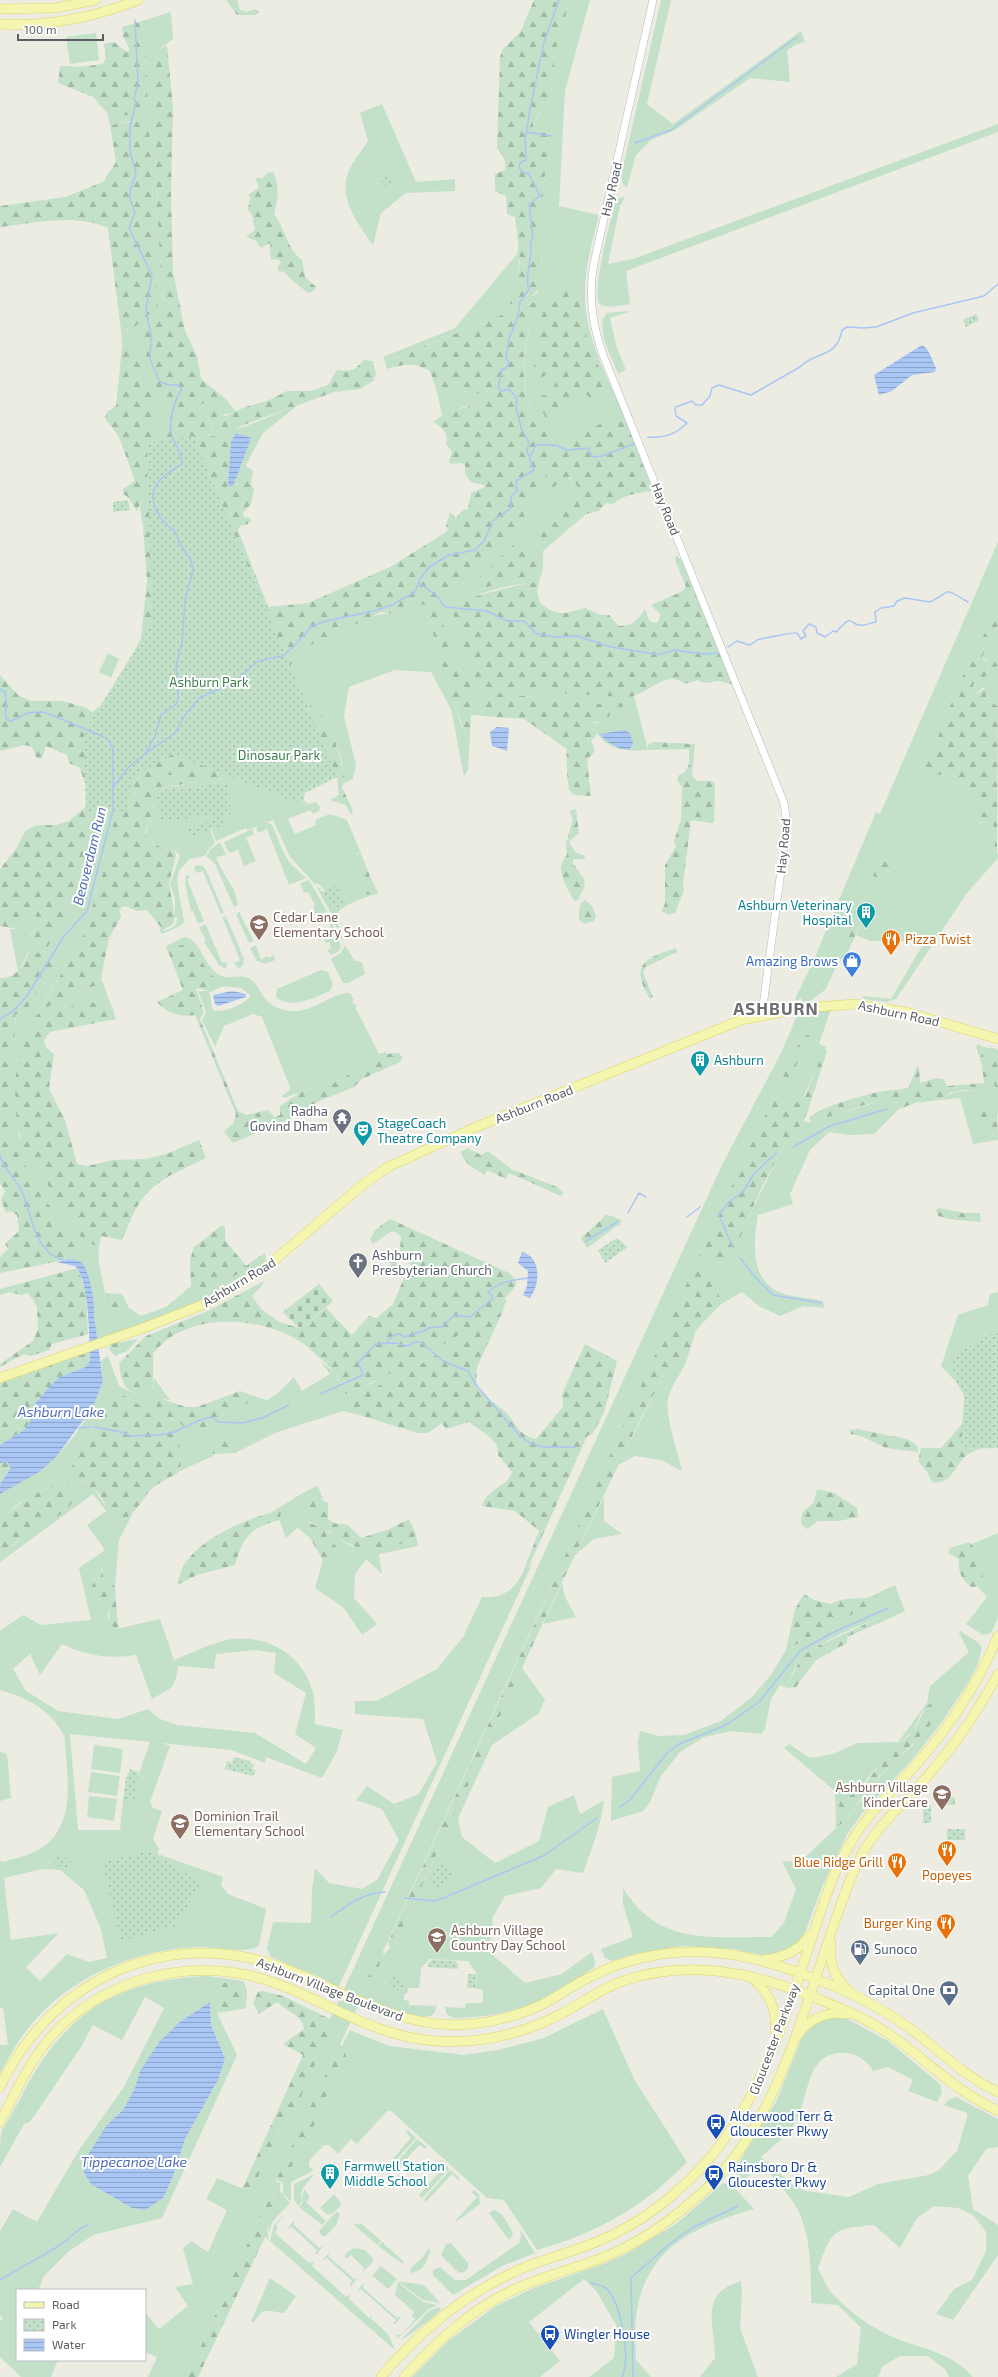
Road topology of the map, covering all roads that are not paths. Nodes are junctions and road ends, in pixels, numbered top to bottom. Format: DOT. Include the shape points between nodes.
graph roads {
  1 [pos="95,0"];
  2 [pos="138,0"];
  3 [pos="653,0"];
  4 [pos="0,9"];
  5 [pos="0,24"];
  6 [pos="762,1014"];
  7 [pos="998,1039"];
  8 [pos="0,1378"];
  9 [pos="998,1636"];
  10 [pos="996,1647"];
  11 [pos="998,1674"];
  12 [pos="817,1922"];
  13 [pos="832,1928"];
  14 [pos="759,1960"];
  15 [pos="799,1974"];
  16 [pos="750,1976"];
  17 [pos="814,1979"];
  18 [pos="793,1989"];
  19 [pos="809,1995"];
  20 [pos="861,1999"];
  21 [pos="857,2015"];
  22 [pos="774,2042"];
  23 [pos="790,2048"];
  24 [pos="0,2087"];
  25 [pos="998,2092"];
  26 [pos="998,2111"];
  27 [pos="0,2122"];
  28 [pos="381,2377"];
  29 [pos="404,2377"];
  1 -- 4 [label="main road" via="55,8"];
  2 -- 5 [label="main road" via="110,10 50,24"];
  3 -- 6 [label="street, Hay Road" via="594,263 591,303 594,327 603,355 784,803 787,825"];
  6 -- 7 [label="main road, Ashburn Road" via="825,1005 861,1004 906,1012"];
  6 -- 8 [label="main road, Ashburn Road" via="724,1026 402,1159 371,1178 277,1259 238,1286 196,1308"];
  9 -- 10 [label="main road, Gloucester Parkway"];
  10 -- 12 [label="main road, Gloucester Parkway" via="942,1733 854,1836 838,1865"];
  11 -- 13 [label="main road, Gloucester Parkway" via="972,1718 944,1757 880,1828 862,1853"];
  12 -- 14 [label="main road" via="808,1937 793,1951 781,1957"];
  12 -- 15 [label="main road, Gloucester Parkway"];
  13 -- 17 [label="main road, Gloucester Parkway"];
  13 -- 20 [label="main road" via="832,1966 844,1987"];
  14 -- 15 [label="main road, Ashburn Village Boulevard"];
  14 -- 24 [label="main road, Ashburn Village Boulevard" via="711,1952 655,1955 604,1970 531,2009 501,2019 472,2024 426,2023 390,2014 285,1968 246,1957 192,1954 147,1960 102,1977 57,2008 25,2042"];
  15 -- 17 [label="main road, Ashburn Village Boulevard"];
  15 -- 18 [label="main road, Gloucester Parkway"];
  16 -- 18 [label="main road, Ashburn Village Boulevard"];
  16 -- 22 [label="main road" via="767,1993 774,2007"];
  16 -- 27 [label="main road, Ashburn Village Boulevard" via="730,1971 688,1969 638,1977 599,1991 566,2011 528,2028 479,2040 449,2042 397,2035 358,2021 276,1983 233,1972 190,1971 140,1980 114,1990 89,2005 51,2037 27,2073"];
  17 -- 19 [label="main road, Gloucester Parkway"];
  17 -- 20 [label="main road, Ashburn Village Boulevard"];
  18 -- 19 [label="main road, Ashburn Village Boulevard"];
  18 -- 22 [label="main road, Gloucester Parkway"];
  19 -- 21 [label="main road, Ashburn Village Boulevard"];
  19 -- 23 [label="main road, Gloucester Parkway"];
  20 -- 25 [label="main road, Ashburn Village Boulevard" via="889,2014 963,2071"];
  21 -- 23 [label="main road" via="836,2013 817,2017 804,2026"];
  21 -- 26 [label="main road, Ashburn Village Boulevard" via="895,2039 953,2086"];
  22 -- 28 [label="main road, Gloucester Parkway" via="760,2079 741,2117 710,2160 674,2194 657,2208 618,2232 516,2271 473,2294 435,2322"];
  23 -- 29 [label="main road, Gloucester Parkway" via="770,2098 746,2140 724,2171 688,2206 628,2247 544,2277 488,2304 455,2327"];
}
